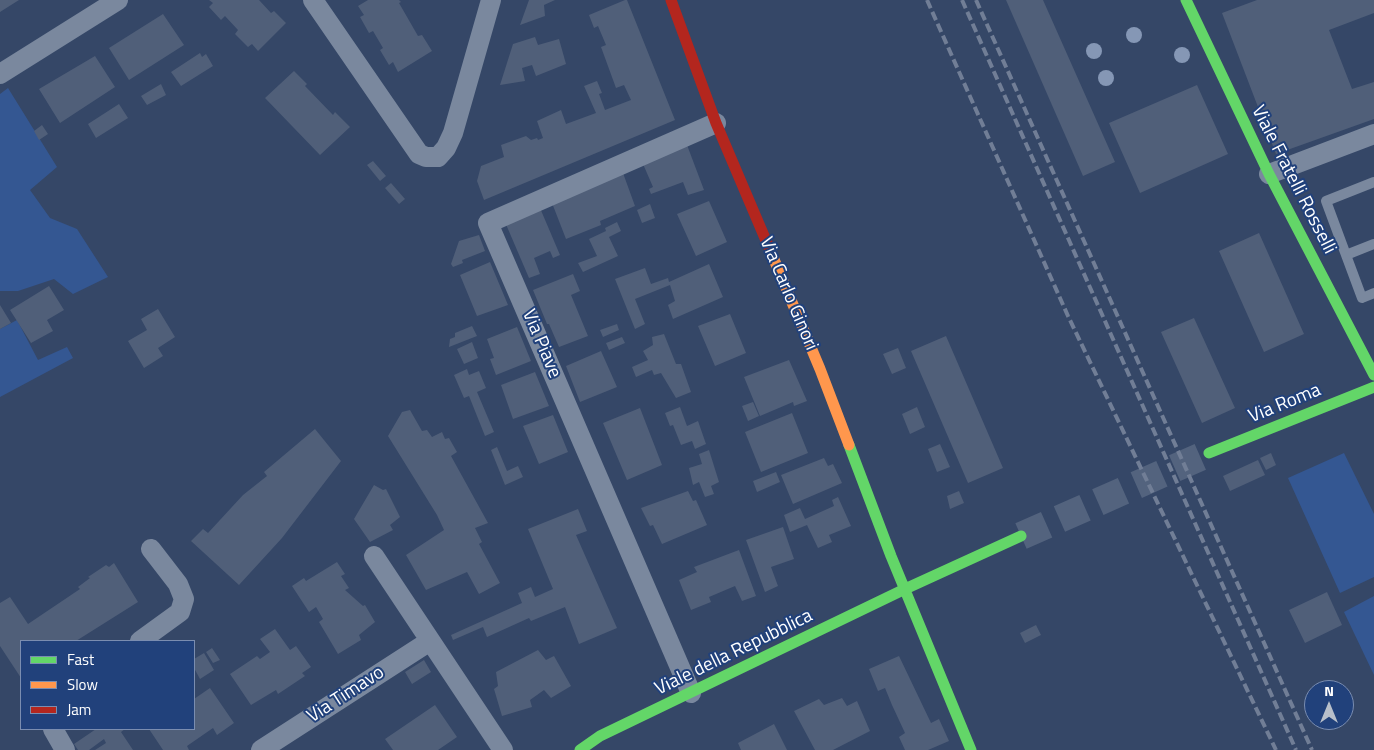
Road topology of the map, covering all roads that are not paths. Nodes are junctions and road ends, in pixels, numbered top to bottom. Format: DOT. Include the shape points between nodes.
graph roads {
  1 [pos="118,0"];
  2 [pos="313,0"];
  3 [pos="491,0"];
  4 [pos="671,0"];
  5 [pos="1189,1"];
  6 [pos="0,74"];
  7 [pos="716,123"];
  8 [pos="1374,134"];
  9 [pos="1269,174"];
  10 [pos="1374,182"];
  11 [pos="1374,244"];
  12 [pos="1346,255"];
  13 [pos="1374,293"];
  14 [pos="1374,374"];
  15 [pos="1374,387"];
  16 [pos="1209,453"];
  17 [pos="1021,536"];
  18 [pos="152,549"];
  19 [pos="374,556"];
  20 [pos="905,589"];
  21 [pos="141,640"];
  22 [pos="430,641"];
  23 [pos="691,693"];
  24 [pos="54,730"];
  25 [pos="65,750"];
  26 [pos="261,750"];
  27 [pos="503,750"];
  28 [pos="580,750"];
  29 [pos="971,750"];
  1 -- 6 [label="street"];
  2 -- 3 [label="street" via="419,154 426,157 438,157 453,133"];
  4 -- 7 [label="street, Via Carlo Ginori"];
  5 -- 9 [label="street, Viale Fratelli Rosselli"];
  7 -- 20 [label="street, Via Carlo Ginori" via="820,369"];
  7 -- 23 [label="street, Via Piave" via="488,223"];
  8 -- 9 [label="street"];
  9 -- 14 [label="street, Viale Fratelli Rosselli"];
  10 -- 12 [label="lane" via="1326,200"];
  11 -- 12 [label="lane"];
  12 -- 13 [label="lane" via="1362,298"];
  15 -- 16 [label="street, Via Roma"];
  17 -- 20 [label="street"];
  18 -- 21 [label="street" via="178,584 184,599 180,612"];
  19 -- 22 [label="street"];
  20 -- 23 [label="street, Viale della Repubblica"];
  20 -- 29 [label="street, Via Carlo Ginori"];
  22 -- 26 [label="street, Via Timavo"];
  22 -- 27 [label="street"];
  23 -- 28 [label="street, Viale della Repubblica" via="600,736"];
  24 -- 25 [label="street"];
}
